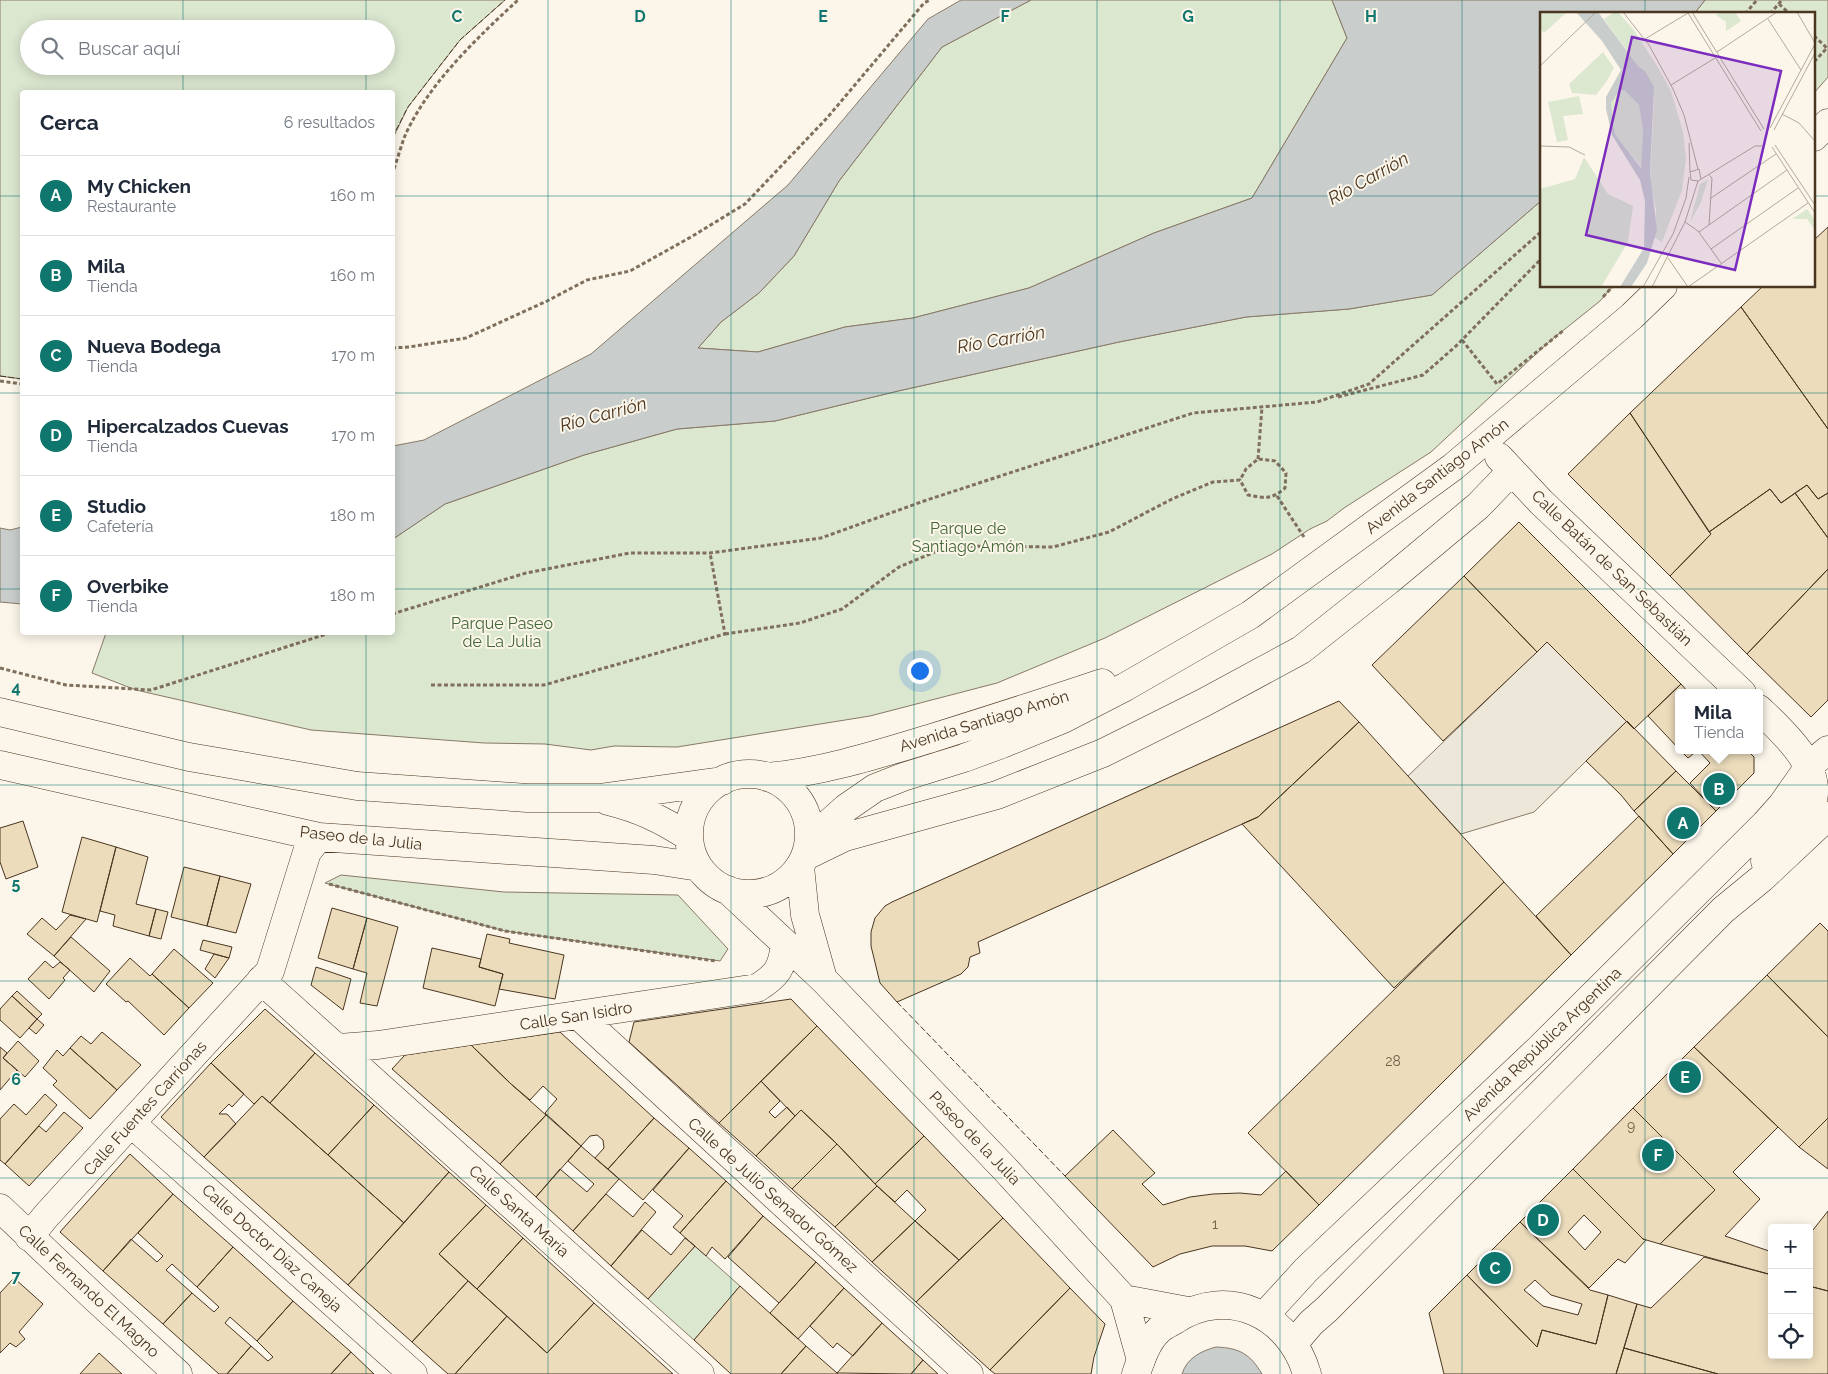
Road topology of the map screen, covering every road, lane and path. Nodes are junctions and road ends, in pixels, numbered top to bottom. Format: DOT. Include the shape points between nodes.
graph roads {
  1 [pos="518,0"];
  2 [pos="930,0"];
  3 [pos="1757,0"];
  4 [pos="1782,0"];
  5 [pos="1779,4"];
  6 [pos="1747,12"];
  7 [pos="1772,12"];
  8 [pos="1788,12"];
  9 [pos="1816,38"];
  10 [pos="1816,60"];
  11 [pos="1828,123"];
  12 [pos="1816,136"];
  13 [pos="395,166"];
  14 [pos="1540,233"];
  15 [pos="1540,260"];
  16 [pos="1611,288"];
  17 [pos="1660,288"];
  18 [pos="1600,301"];
  19 [pos="1570,324"];
  20 [pos="1462,340"];
  21 [pos="395,348"];
  22 [pos="0,381"];
  23 [pos="20,384"];
  24 [pos="1317,402"];
  25 [pos="1262,407"];
  26 [pos="1485,441"];
  27 [pos="1258,459"];
  28 [pos="1510,470"];
  29 [pos="1240,480"];
  30 [pos="1276,496"];
  31 [pos="710,553"];
  32 [pos="1321,564"];
  33 [pos="395,613"];
  34 [pos="725,634"];
  35 [pos="324,635"];
  36 [pos="1196,645"];
  37 [pos="0,668"];
  38 [pos="431,685"];
  39 [pos="1738,689"];
  40 [pos="0,712"];
  41 [pos="1763,713"];
  42 [pos="1819,758"];
  43 [pos="0,765"];
  44 [pos="767,776"];
  45 [pos="722,780"];
  46 [pos="599,798"];
  47 [pos="1822,805"];
  48 [pos="319,837"];
  49 [pos="689,837"];
  50 [pos="805,855"];
  51 [pos="699,867"];
  52 [pos="299,878"];
  53 [pos="728,890"];
  54 [pos="785,944"];
  55 [pos="262,980"];
  56 [pos="824,980"];
  57 [pos="757,988"];
  58 [pos="578,1015"];
  59 [pos="339,1048"];
  60 [pos="131,1123"];
  61 [pos="0,1208"];
  62 [pos="29,1237"];
  63 [pos="1124,1299"];
  64 [pos="1188,1312"];
  65 [pos="1264,1316"];
  66 [pos="1294,1342"];
  67 [pos="1138,1367"];
  68 [pos="178,1374"];
  69 [pos="413,1374"];
  70 [pos="700,1374"];
  71 [pos="969,1374"];
  72 [pos="1307,1374"];
  1 -- 13 [label="path" via="468,47 423,104 405,138"];
  2 -- 21 [label="path" via="924,3 827,118 745,204 630,271 587,280 466,338"];
  3 -- 6 [label="path"];
  4 -- 5 [label="path"];
  5 -- 7 [label="path"];
  5 -- 8 [label="path"];
  9 -- 10 [label="path" via="1827,48"];
  11 -- 12 [label="street"];
  14 -- 24 [label="path" via="1369,384"];
  15 -- 20 [label="path"];
  16 -- 18 [label="path"];
  17 -- 26 [label="street, Avenida Santiago Amón" via="1632,316"];
  19 -- 20 [label="path" via="1497,384"];
  20 -- 24 [label="path" via="1423,375"];
  22 -- 23 [label="path"];
  24 -- 25 [label="path"];
  25 -- 27 [label="path"];
  25 -- 31 [label="path" via="1193,413 821,538"];
  26 -- 28 [label="street, Calle Batán de San Sebastián"];
  26 -- 32 [label="street, Avenida Santiago Amón"];
  27 -- 29 [label="path"];
  27 -- 30 [label="path" via="1275,461 1286,473 1286,488"];
  28 -- 39 [label="street, Calle Batán de San Sebastián"];
  28 -- 50 [label="street" via="1478,506 1301,650 1103,753 997,795 845,837"];
  29 -- 30 [label="path" via="1248,494 1266,498"];
  29 -- 34 [label="path" via="1213,482 1109,532 1053,547 949,546 899,567 842,609 800,623"];
  30 -- 32 [label="path"];
  31 -- 33 [label="path" via="630,553 526,573"];
  31 -- 34 [label="path"];
  32 -- 36 [label="street, Avenida Santiago Amón" via="1250,616"];
  34 -- 38 [label="path" via="544,685"];
  35 -- 37 [label="path" via="151,690 66,685"];
  36 -- 44 [label="street, Avenida Santiago Amón" via="1119,678 1031,708 799,774"];
  36 -- 50 [label="street, Avenida Santiago Amón" via="1063,719 964,758 875,788 846,808"];
  40 -- 46 [label="street" via="189,757 358,786 527,798"];
  41 -- 42 [label="street" via="1794,742"];
  42 -- 47 [label="street, Avenida República Argentina" via="1815,796"];
  42 -- 65 [label="street, Avenida República Argentina" via="1765,824 1540,1048 1306,1270"];
  43 -- 48 [label="street, Paseo de la Julia"];
  44 -- 45 [label="street" via="736,775"];
  44 -- 50 [label="street" via="785,786 800,801 808,820"];
  45 -- 46 [label="street"];
  45 -- 49 [label="street" via="708,790 698,804 691,820"];
  46 -- 49 [label="street" via="635,808 665,821"];
  47 -- 66 [label="street, Avenida República Argentina" via="1762,878 1723,910"];
  48 -- 51 [label="street, Paseo de la Julia" via="654,860"];
  48 -- 52 [label="street, Calle Fuentes Carrionas" via="307,852"];
  49 -- 51 [label="street"];
  50 -- 53 [label="street" via="786,882 768,892 748,895"];
  50 -- 56 [label="street, Paseo de la Julia" via="805,915"];
  51 -- 53 [label="street" via="712,881"];
  52 -- 55 [label="street, Calle Fuentes Carrionas" via="270,971"];
  52 -- 57 [label="path" via="505,931 720,961"];
  53 -- 54 [label="street, Paseo de la Julia"];
  54 -- 56 [label="street, Paseo de la Julia"];
  54 -- 57 [label="street, Calle San Isidro" via="783,962 774,978"];
  55 -- 59 [label="street, Calle Santa María"];
  55 -- 60 [label="street, Calle Fuentes Carrionas"];
  56 -- 63 [label="street, Paseo de la Julia"];
  57 -- 58 [label="street, Calle San Isidro"];
  58 -- 59 [label="street, Calle San Isidro"];
  58 -- 71 [label="street, Calle de Julio Senador Gómez"];
  59 -- 70 [label="street, Calle Santa María"];
  60 -- 62 [label="street, Calle Fuentes Carrionas"];
  60 -- 69 [label="street, Calle Doctor Díaz Caneja"];
  61 -- 62 [label="street, Calle Fernando El Magno"];
  62 -- 68 [label="street, Calle Fernando El Magno"];
  63 -- 64 [label="street"];
  63 -- 67 [label="street, Paseo de la Julia"];
  64 -- 65 [label="street" via="1226,1305 1246,1308"];
  64 -- 67 [label="street" via="1159,1330"];
  65 -- 66 [label="street"];
  66 -- 72 [label="street"];
}
